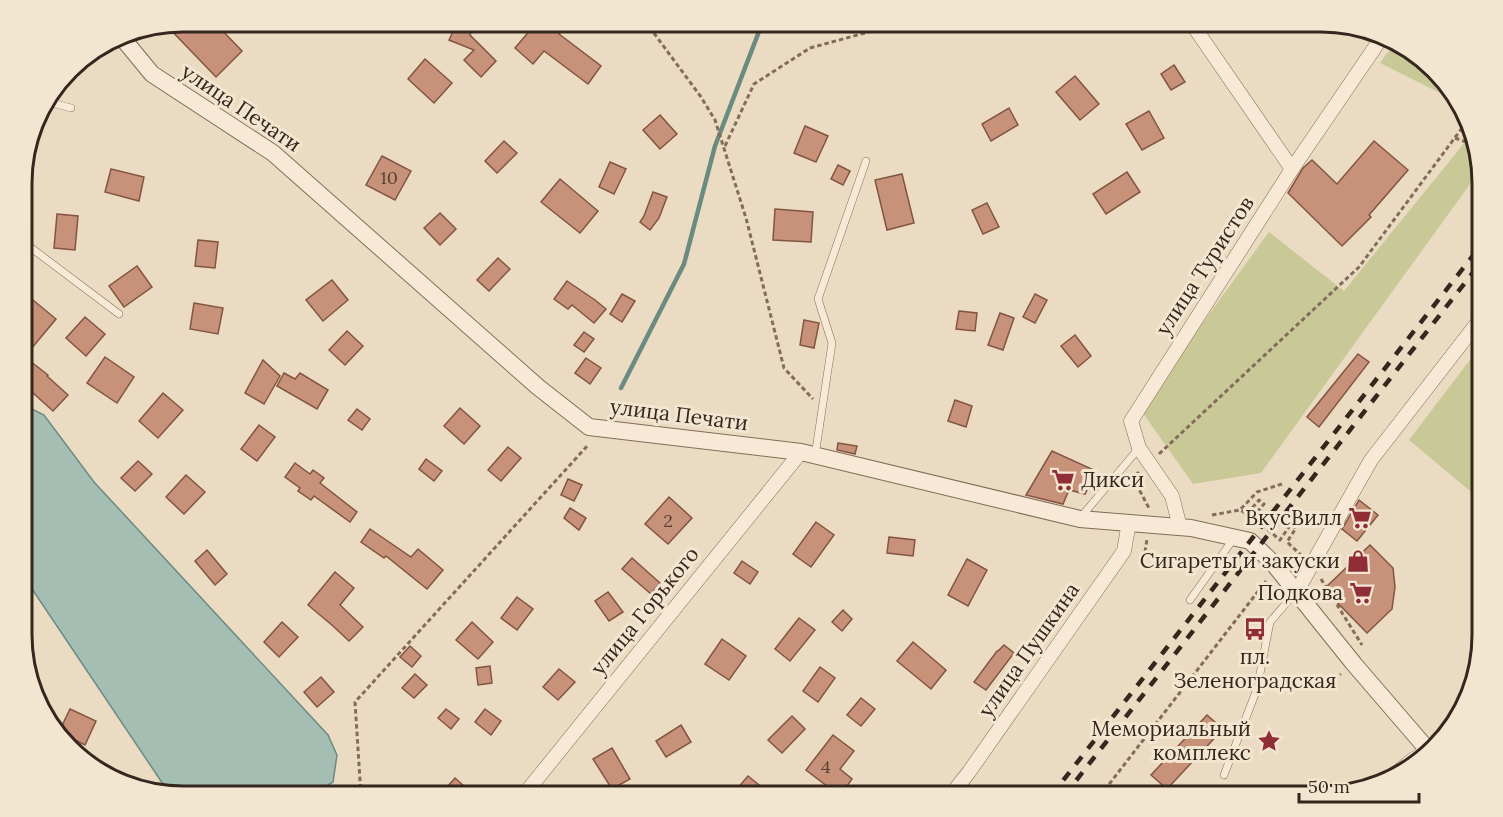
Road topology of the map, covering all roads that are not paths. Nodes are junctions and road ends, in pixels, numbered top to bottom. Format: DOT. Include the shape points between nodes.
graph roads {
  1 [pos="1197,31"];
  2 [pos="126,43"];
  3 [pos="1378,44"];
  4 [pos="54,103"];
  5 [pos="71,108"];
  6 [pos="866,161"];
  7 [pos="1292,169"];
  8 [pos="32,249"];
  9 [pos="119,314"];
  10 [pos="1472,329"];
  11 [pos="1139,448"];
  12 [pos="808,454"];
  13 [pos="1080,519"];
  14 [pos="1129,522"];
  15 [pos="1180,526"];
  16 [pos="1235,537"];
  17 [pos="1297,591"];
  18 [pos="1190,600"];
  19 [pos="1424,744"];
  20 [pos="1224,775"];
  21 [pos="958,785"];
  22 [pos="532,786"];
  1 -- 7 [label="street"];
  2 -- 12 [label="street, улица Печати" via="152,74 273,153 538,387 589,427"];
  3 -- 7 [label="street, улица Туристов"];
  4 -- 5 [label="lane"];
  6 -- 12 [label="lane" via="818,299 832,343 822,409"];
  7 -- 11 [label="street, улица Туристов" via="1131,421"];
  8 -- 9 [label="lane"];
  10 -- 17 [label="street" via="1371,460"];
  11 -- 13 [label="lane"];
  11 -- 15 [label="street, улица Туристов" via="1172,496"];
  12 -- 13 [label="street, улица Печати"];
  12 -- 22 [label="street, улица Горького"];
  13 -- 14 [label="street, улица Печати"];
  14 -- 15 [label="street, улица Печати"];
  14 -- 21 [label="street, улица Пушкина" via="1124,551"];
  15 -- 16 [label="street, улица Печати"];
  16 -- 17 [label="street, улица Печати" via="1257,547"];
  16 -- 18 [label="lane"];
  17 -- 19 [label="street"];
  17 -- 20 [label="lane" via="1270,622 1257,689"];
}
